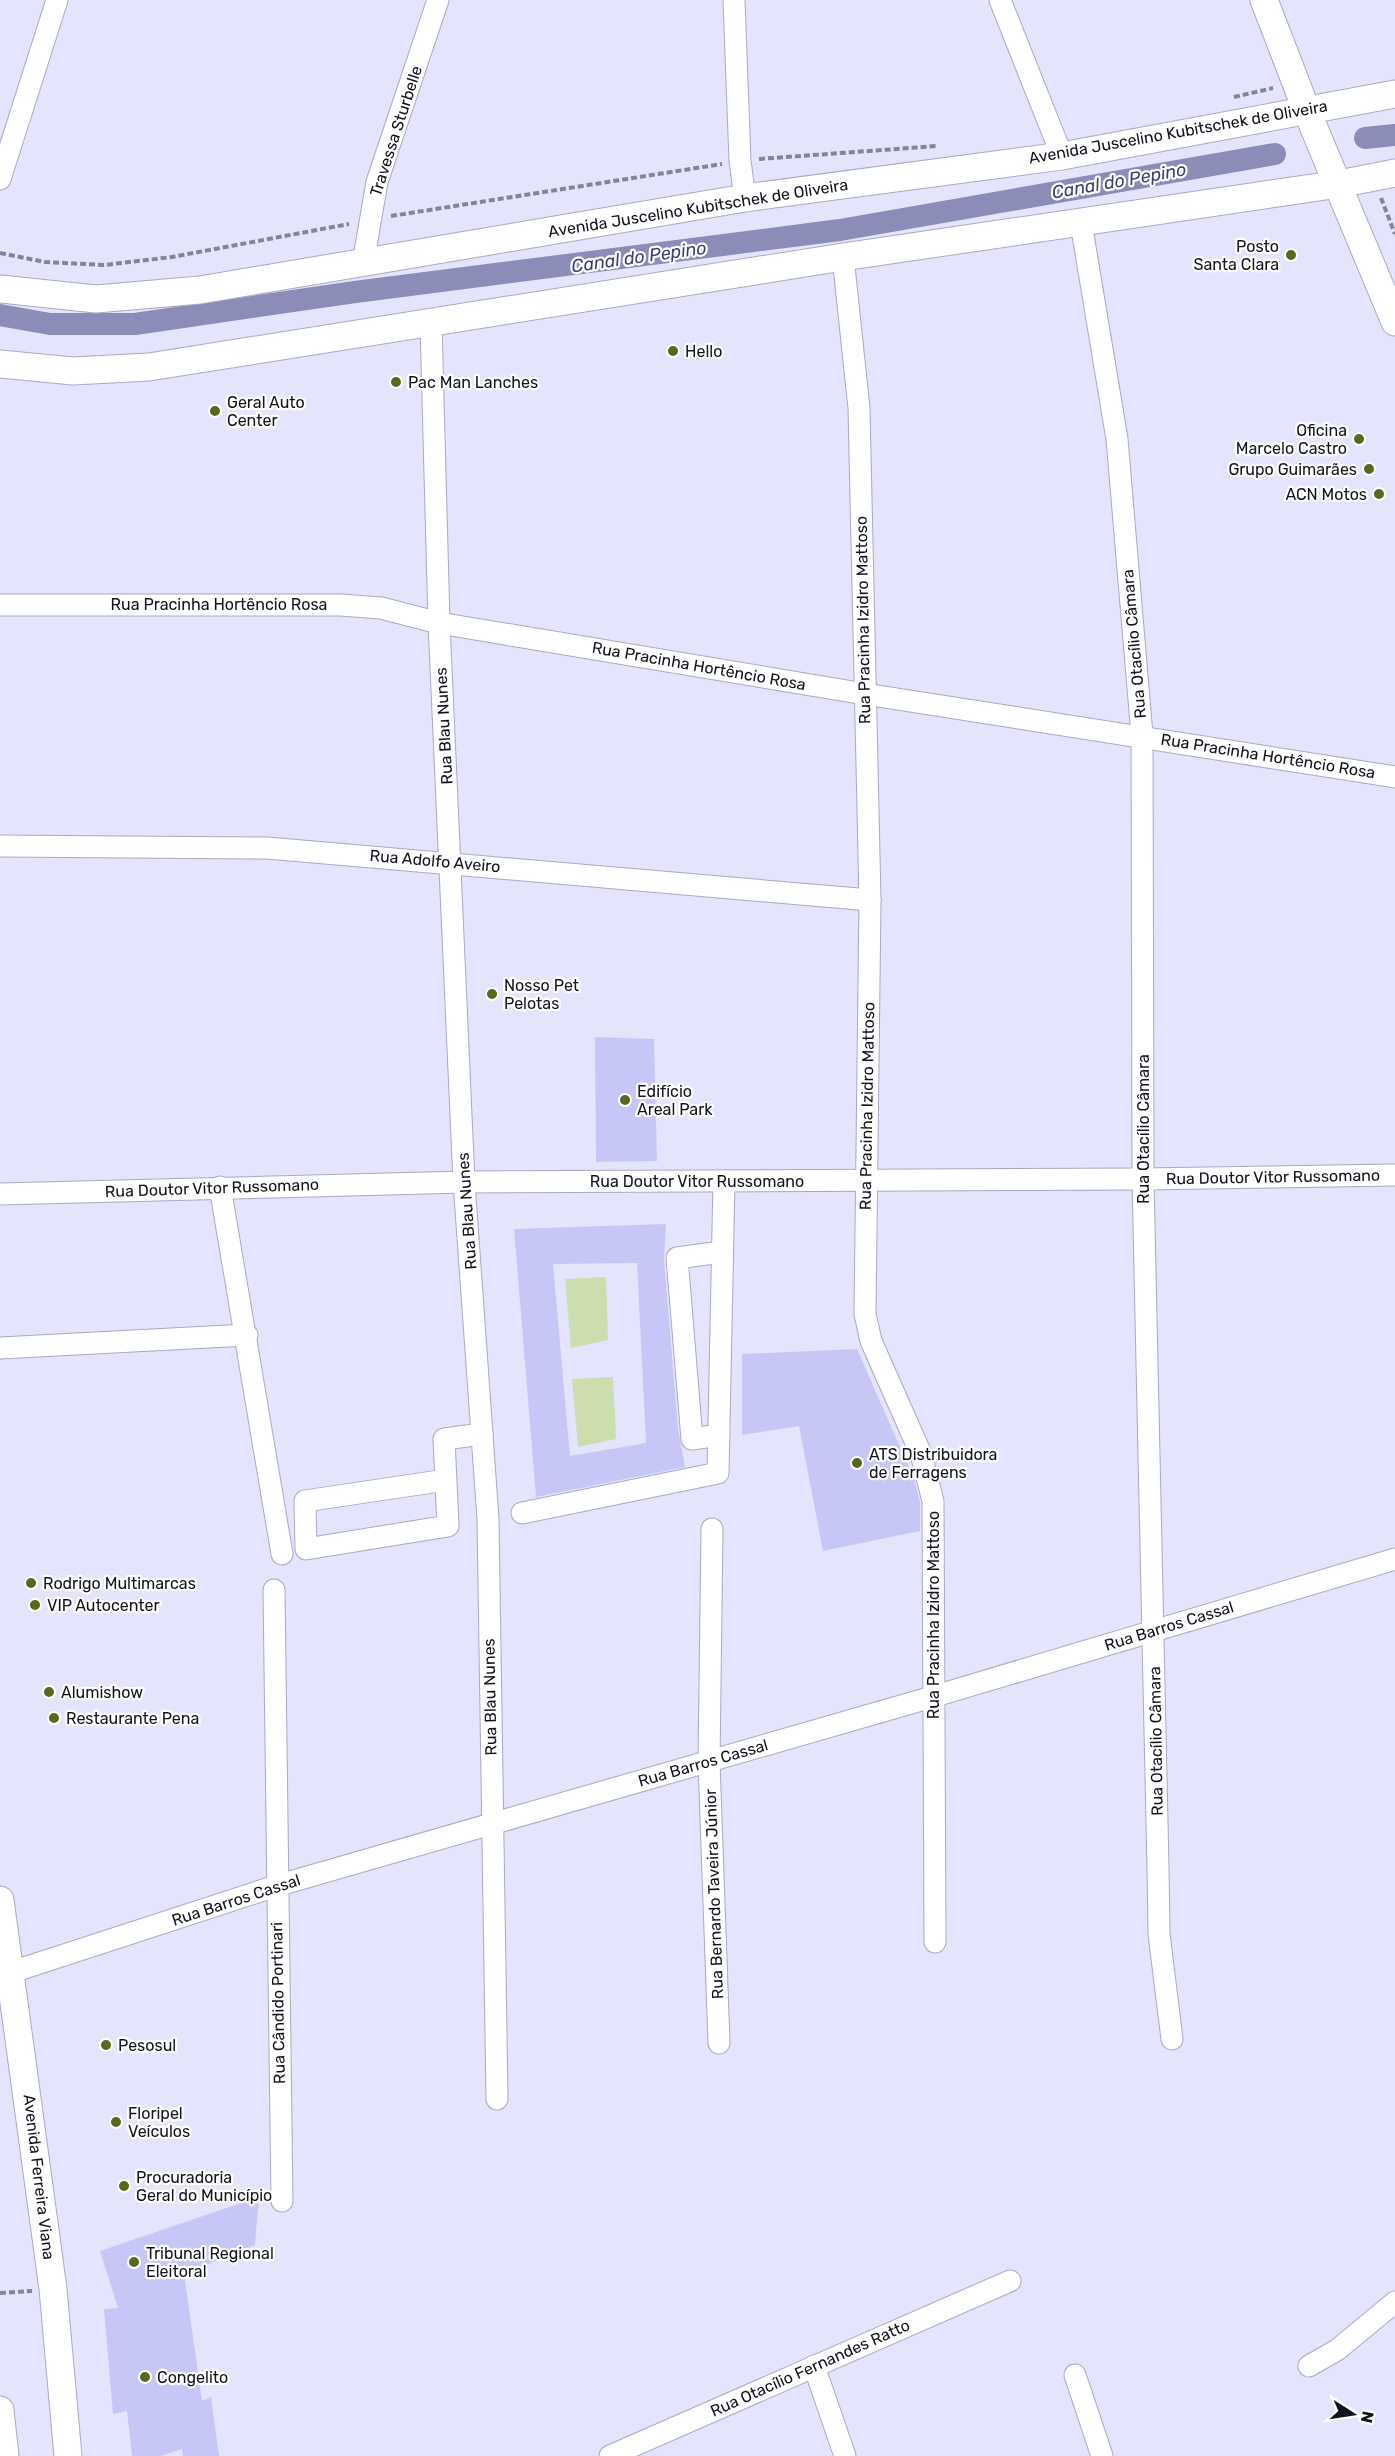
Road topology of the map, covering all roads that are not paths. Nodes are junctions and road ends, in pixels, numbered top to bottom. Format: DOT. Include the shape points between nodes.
graph roads {
  1 [pos="57,0"];
  2 [pos="438,0"];
  3 [pos="734,0"];
  4 [pos="1000,0"];
  5 [pos="1264,0"];
  6 [pos="1395,94"];
  7 [pos="1306,109"];
  8 [pos="1062,156"];
  9 [pos="1384,176"];
  10 [pos="0,179"];
  11 [pos="1339,184"];
  12 [pos="745,198"];
  13 [pos="1081,223"];
  14 [pos="843,257"];
  15 [pos="363,263"];
  16 [pos="0,289"];
  17 [pos="1395,322"];
  18 [pos="431,324"];
  19 [pos="0,364"];
  20 [pos="0,605"];
  21 [pos="439,622"];
  22 [pos="865,694"];
  23 [pos="1142,735"];
  24 [pos="1395,777"];
  25 [pos="0,846"];
  26 [pos="450,862"];
  27 [pos="870,900"];
  28 [pos="1395,1175"];
  29 [pos="1143,1179"];
  30 [pos="723,1181"];
  31 [pos="865,1181"];
  32 [pos="464,1182"];
  33 [pos="220,1187"];
  34 [pos="0,1194"];
  35 [pos="721,1252"];
  36 [pos="247,1335"];
  37 [pos="0,1348"];
  38 [pos="482,1434"];
  39 [pos="718,1435"];
  40 [pos="446,1480"];
  41 [pos="522,1513"];
  42 [pos="711,1529"];
  43 [pos="282,1554"];
  44 [pos="1395,1559"];
  45 [pos="274,1590"];
  46 [pos="1154,1631"];
  47 [pos="932,1697"];
  48 [pos="709,1762"];
  49 [pos="492,1824"];
  50 [pos="276,1886"];
  51 [pos="0,1900"];
  52 [pos="935,1942"];
  53 [pos="12,1972"];
  54 [pos="1172,2039"];
  55 [pos="719,2043"];
  56 [pos="497,2099"];
  57 [pos="282,2201"];
  58 [pos="1010,2281"];
  59 [pos="1395,2302"];
  60 [pos="814,2366"];
  61 [pos="1309,2366"];
  62 [pos="1075,2375"];
  63 [pos="0,2410"];
  64 [pos="4,2456"];
  65 [pos="68,2456"];
  66 [pos="609,2456"];
  67 [pos="845,2456"];
  68 [pos="1102,2456"];
  1 -- 10 [label="street"];
  2 -- 15 [label="street, Travessa Sturbelle" via="377,182"];
  3 -- 12 [label="street"];
  4 -- 8 [label="street"];
  5 -- 7 [label="main road"];
  6 -- 7 [label="main road, Avenida Juscelino Kubitschek de Oliveira"];
  7 -- 8 [label="main road, Avenida Juscelino Kubitschek de Oliveira"];
  7 -- 11 [label="main road"];
  8 -- 12 [label="main road, Avenida Juscelino Kubitschek de Oliveira"];
  9 -- 11 [label="main road"];
  11 -- 13 [label="main road"];
  11 -- 17 [label="main road"];
  12 -- 15 [label="main road, Avenida Juscelino Kubitschek de Oliveira"];
  13 -- 14 [label="main road"];
  13 -- 23 [label="street, Rua Otacílio Câmara" via="1117,439"];
  14 -- 18 [label="main road"];
  14 -- 22 [label="street, Rua Pracinha Izidro Mattoso" via="859,408"];
  15 -- 16 [label="main road, Avenida Juscelino Kubitschek de Oliveira" via="200,290 96,299"];
  18 -- 19 [label="main road" via="149,367 73,371"];
  18 -- 21 [label="street, Rua Blau Nunes"];
  20 -- 21 [label="street, Rua Pracinha Hortêncio Rosa" via="341,605 381,608"];
  21 -- 22 [label="street, Rua Pracinha Hortêncio Rosa"];
  21 -- 26 [label="street, Rua Blau Nunes"];
  22 -- 23 [label="street, Rua Pracinha Hortêncio Rosa"];
  22 -- 27 [label="street, Rua Pracinha Izidro Mattoso"];
  23 -- 24 [label="street, Rua Pracinha Hortêncio Rosa"];
  23 -- 29 [label="street, Rua Otacílio Câmara"];
  25 -- 26 [label="street, Rua Adolfo Aveiro" via="267,848"];
  26 -- 27 [label="street, Rua Adolfo Aveiro"];
  26 -- 32 [label="street, Rua Blau Nunes"];
  27 -- 31 [label="street, Rua Pracinha Izidro Mattoso"];
  28 -- 29 [label="street, Rua Doutor Vitor Russomano"];
  29 -- 31 [label="street, Rua Doutor Vitor Russomano"];
  29 -- 46 [label="street, Rua Otacílio Câmara"];
  30 -- 31 [label="street, Rua Doutor Vitor Russomano"];
  30 -- 32 [label="street, Rua Doutor Vitor Russomano"];
  30 -- 35 [label="street"];
  31 -- 47 [label="street, Rua Pracinha Izidro Mattoso" via="865,1314 872,1341 921,1454 933,1501"];
  32 -- 33 [label="street, Rua Doutor Vitor Russomano"];
  32 -- 38 [label="street, Rua Blau Nunes"];
  33 -- 34 [label="street, Rua Doutor Vitor Russomano"];
  33 -- 36 [label="street"];
  35 -- 39 [label="street"];
  35 -- 39 [label="street" via="678,1258 692,1439"];
  36 -- 37 [label="street"];
  36 -- 43 [label="street"];
  38 -- 40 [label="street" via="444,1439"];
  38 -- 49 [label="street, Rua Blau Nunes" via="488,1519"];
  39 -- 41 [label="street" via="718,1473"];
  40 -- 40 [label="street" via="448,1526 306,1549 305,1501"];
  42 -- 48 [label="street, Rua Bernardo Taveira Júnior"];
  44 -- 46 [label="street, Rua Barros Cassal"];
  45 -- 50 [label="street, Rua Cândido Portinari"];
  46 -- 47 [label="street, Rua Barros Cassal"];
  46 -- 54 [label="street, Rua Otacílio Câmara" via="1160,1934"];
  47 -- 48 [label="street, Rua Barros Cassal"];
  47 -- 52 [label="street, Rua Pracinha Izidro Mattoso"];
  48 -- 49 [label="street, Rua Barros Cassal"];
  48 -- 55 [label="street, Rua Bernardo Taveira Júnior"];
  49 -- 50 [label="street, Rua Barros Cassal"];
  49 -- 56 [label="street, Rua Blau Nunes"];
  50 -- 53 [label="street, Rua Barros Cassal"];
  50 -- 57 [label="street, Rua Cândido Portinari"];
  51 -- 53 [label="main road, Avenida Ferreira Viana"];
  53 -- 65 [label="main road, Avenida Ferreira Viana" via="53,2289"];
  58 -- 60 [label="street, Rua Otacílio Fernandes Ratto"];
  59 -- 61 [label="street" via="1337,2350"];
  60 -- 66 [label="street, Rua Otacílio Fernandes Ratto"];
  60 -- 67 [label="street"];
  62 -- 68 [label="street"];
  63 -- 64 [label="main road"];
}
